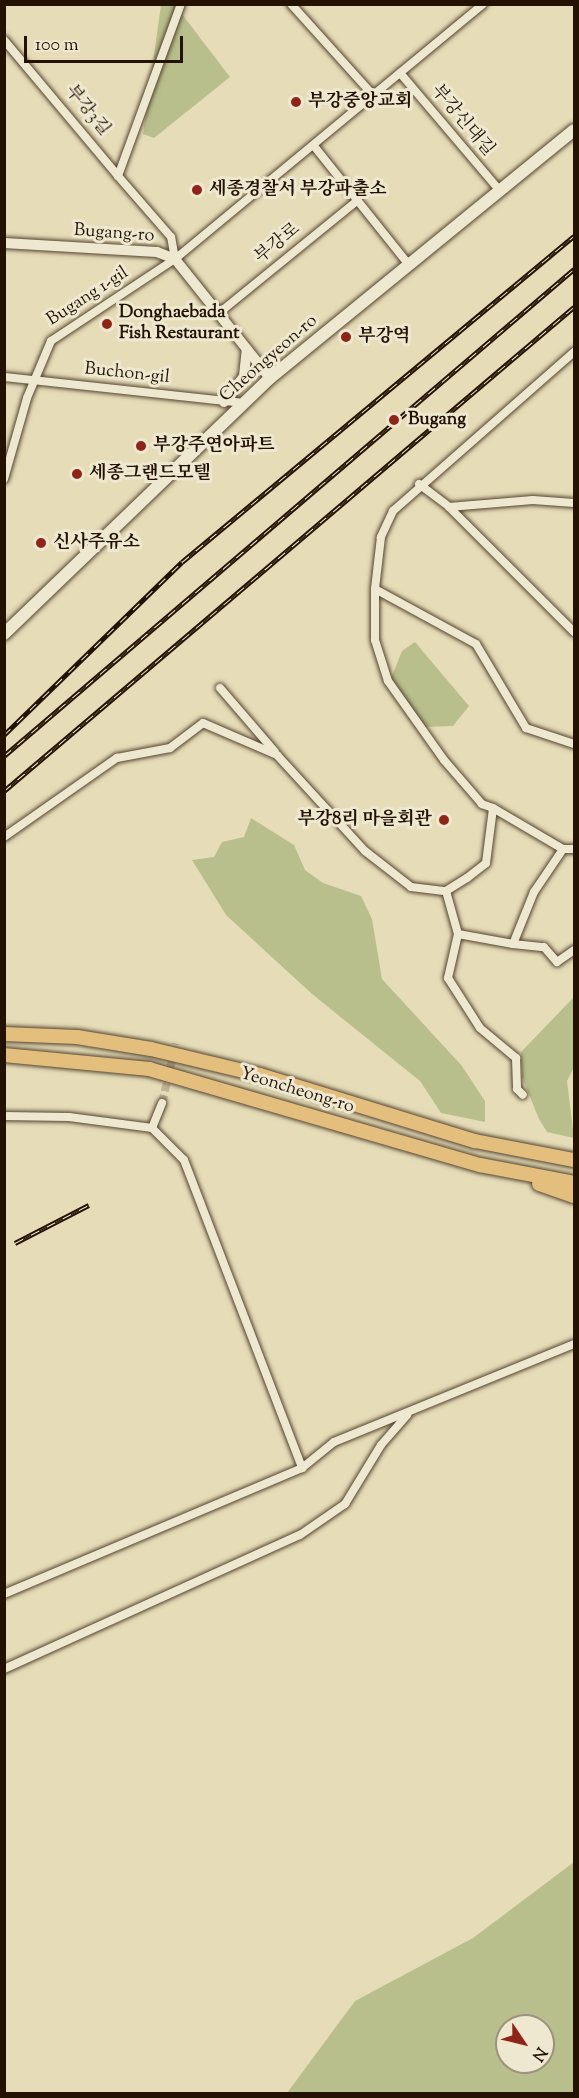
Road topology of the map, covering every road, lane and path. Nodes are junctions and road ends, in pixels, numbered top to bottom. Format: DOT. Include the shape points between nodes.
graph roads {
  1 [pos="181,4"];
  2 [pos="291,4"];
  3 [pos="483,4"];
  4 [pos="4,40"];
  5 [pos="400,73"];
  6 [pos="373,94"];
  7 [pos="574,130"];
  8 [pos="314,146"];
  9 [pos="118,176"];
  10 [pos="500,191"];
  11 [pos="357,201"];
  12 [pos="4,243"];
  13 [pos="176,259"];
  14 [pos="409,265"];
  15 [pos="219,313"];
  16 [pos="247,349"];
  17 [pos="574,352"];
  18 [pos="4,377"];
  19 [pos="270,378"];
  20 [pos="33,381"];
  21 [pos="224,402"];
  22 [pos="245,403"];
  23 [pos="5,477"];
  24 [pos="419,484"];
  25 [pos="574,503"];
  26 [pos="449,507"];
  27 [pos="375,589"];
  28 [pos="574,632"];
  29 [pos="4,634"];
  30 [pos="220,688"];
  31 [pos="574,744"];
  32 [pos="278,755"];
  33 [pos="493,808"];
  34 [pos="4,837"];
  35 [pos="563,849"];
  36 [pos="574,849"];
  37 [pos="446,891"];
  38 [pos="458,934"];
  39 [pos="513,944"];
  40 [pos="574,950"];
  41 [pos="4,1034"];
  42 [pos="4,1055"];
  43 [pos="523,1095"];
  44 [pos="162,1102"];
  45 [pos="4,1116"];
  46 [pos="152,1128"];
  47 [pos="475,1141"];
  48 [pos="574,1151"];
  49 [pos="574,1160"];
  50 [pos="480,1165"];
  51 [pos="574,1183"];
  52 [pos="574,1196"];
  53 [pos="574,1344"];
  54 [pos="409,1413"];
  55 [pos="302,1468"];
  56 [pos="4,1594"];
  57 [pos="4,1669"];
  1 -- 9 [label="street"];
  2 -- 6 [label="street"];
  3 -- 5 [label="street, Bugang 1-gil"];
  4 -- 9 [label="street, 부강3길"];
  5 -- 6 [label="street, Bugang 1-gil"];
  5 -- 10 [label="street, 부강신대길"];
  6 -- 8 [label="street, Bugang 1-gil"];
  7 -- 10 [label="main road, Cheongyeon-ro"];
  8 -- 11 [label="street"];
  8 -- 13 [label="street, Bugang 1-gil"];
  9 -- 13 [label="street, 부강3길" via="171,237"];
  10 -- 14 [label="main road, Cheongyeon-ro"];
  11 -- 14 [label="street"];
  11 -- 15 [label="street, 부강로"];
  12 -- 13 [label="street, Bugang-ro" via="157,252"];
  13 -- 15 [label="street, Bugang-ro"];
  13 -- 20 [label="street, Bugang 1-gil" via="51,341"];
  14 -- 19 [label="main road, Cheongyeon-ro"];
  15 -- 16 [label="street, Bugang-ro"];
  16 -- 19 [label="street, Bugang-ro"];
  16 -- 21 [label="street" via="244,376"];
  17 -- 24 [label="street"];
  18 -- 20 [label="street, Buchon-gil"];
  19 -- 22 [label="main road, Cheongyeon-ro"];
  20 -- 21 [label="street, Buchon-gil"];
  20 -- 23 [label="street, Bugang 1-gil"];
  21 -- 22 [label="street, Buchon-gil"];
  22 -- 29 [label="main road, Cheongyeon-ro"];
  24 -- 26 [label="street"];
  24 -- 27 [label="street" via="387,522"];
  25 -- 26 [label="street" via="533,500"];
  26 -- 28 [label="street"];
  27 -- 31 [label="street" via="476,644 526,728"];
  27 -- 33 [label="street" via="375,640 388,681 444,760 482,804"];
  30 -- 32 [label="street"];
  32 -- 34 [label="street" via="203,723 170,748 117,758"];
  32 -- 37 [label="street" via="387,873 411,887"];
  33 -- 35 [label="street"];
  33 -- 37 [label="street" via="486,862"];
  35 -- 36 [label="street"];
  35 -- 39 [label="street" via="534,892"];
  37 -- 38 [label="street"];
  38 -- 39 [label="street"];
  38 -- 43 [label="street" via="448,978 480,1028 516,1058 517,1089"];
  39 -- 40 [label="street" via="544,947 557,962"];
  41 -- 47 [label="highway, Yeoncheong-ro" via="77,1037 152,1050 260,1075"];
  42 -- 50 [label="highway, Yeoncheong-ro" via="149,1069"];
  44 -- 46 [label="street"];
  45 -- 46 [label="street" via="69,1117"];
  46 -- 55 [label="street" via="184,1160"];
  47 -- 48 [label="highway"];
  47 -- 49 [label="highway, Yeoncheong-ro"];
  50 -- 51 [label="highway, Yeoncheong-ro"];
  50 -- 52 [label="highway"];
  53 -- 54 [label="street"];
  54 -- 55 [label="street" via="334,1442"];
  54 -- 57 [label="street" via="381,1445 345,1504 300,1535"];
  55 -- 56 [label="street"];
}
